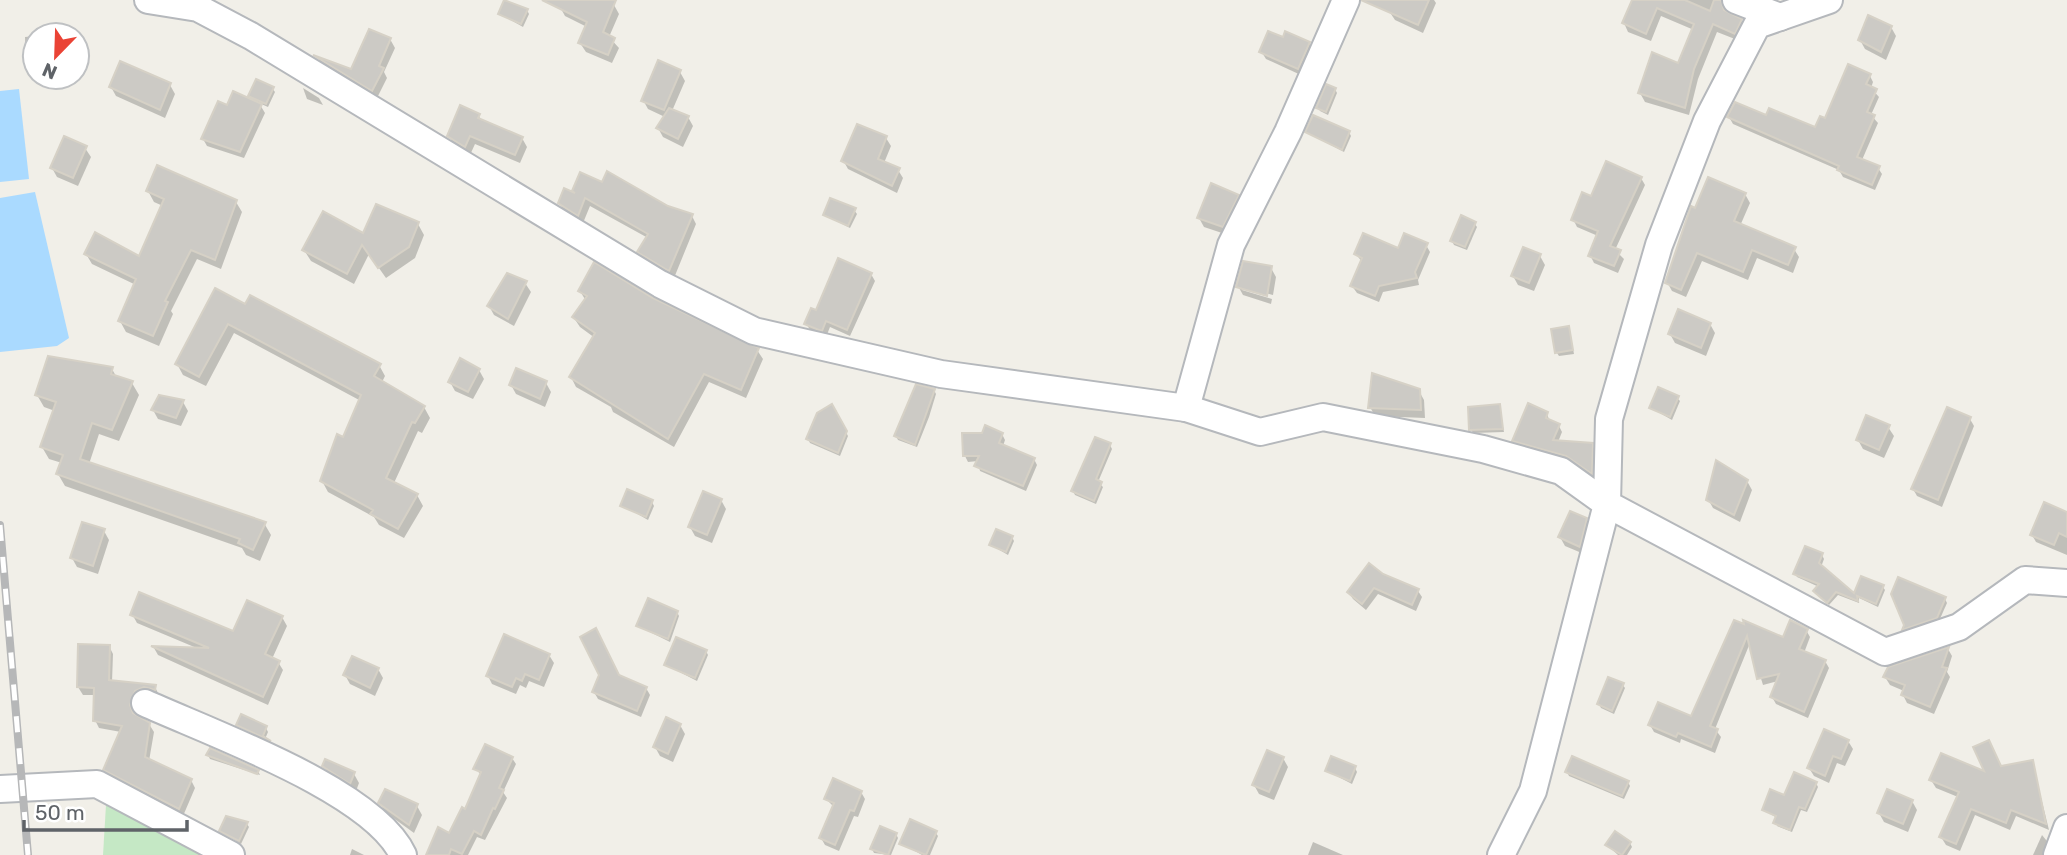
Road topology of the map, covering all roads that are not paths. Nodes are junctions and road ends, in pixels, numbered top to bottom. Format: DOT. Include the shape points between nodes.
graph roads {
  1 [pos="148,0"];
  2 [pos="1346,0"];
  3 [pos="1736,0"];
  4 [pos="1829,0"];
  5 [pos="1780,17"];
  6 [pos="1186,408"];
  7 [pos="1606,505"];
  8 [pos="2067,583"];
  9 [pos="145,704"];
  10 [pos="0,789"];
  11 [pos="2067,828"];
  12 [pos="231,855"];
  13 [pos="403,855"];
  14 [pos="1501,855"];
  15 [pos="2057,855"];
  1 -- 6 [label="street" via="198,8 251,36 660,284 754,331 941,374"];
  2 -- 6 [label="street" via="1288,132 1231,245"];
  3 -- 5 [label="street"];
  4 -- 5 [label="street"];
  5 -- 7 [label="street" via="1757,25 1707,121 1659,245 1609,419"];
  6 -- 7 [label="street" via="1260,432 1323,417 1483,449 1560,471"];
  7 -- 8 [label="street" via="1885,652 1959,627 2025,580"];
  7 -- 14 [label="street" via="1533,791"];
  9 -- 13 [label="street" via="331,788 395,838"];
  10 -- 12 [label="street" via="97,785"];
  11 -- 15 [label="street"];
}
